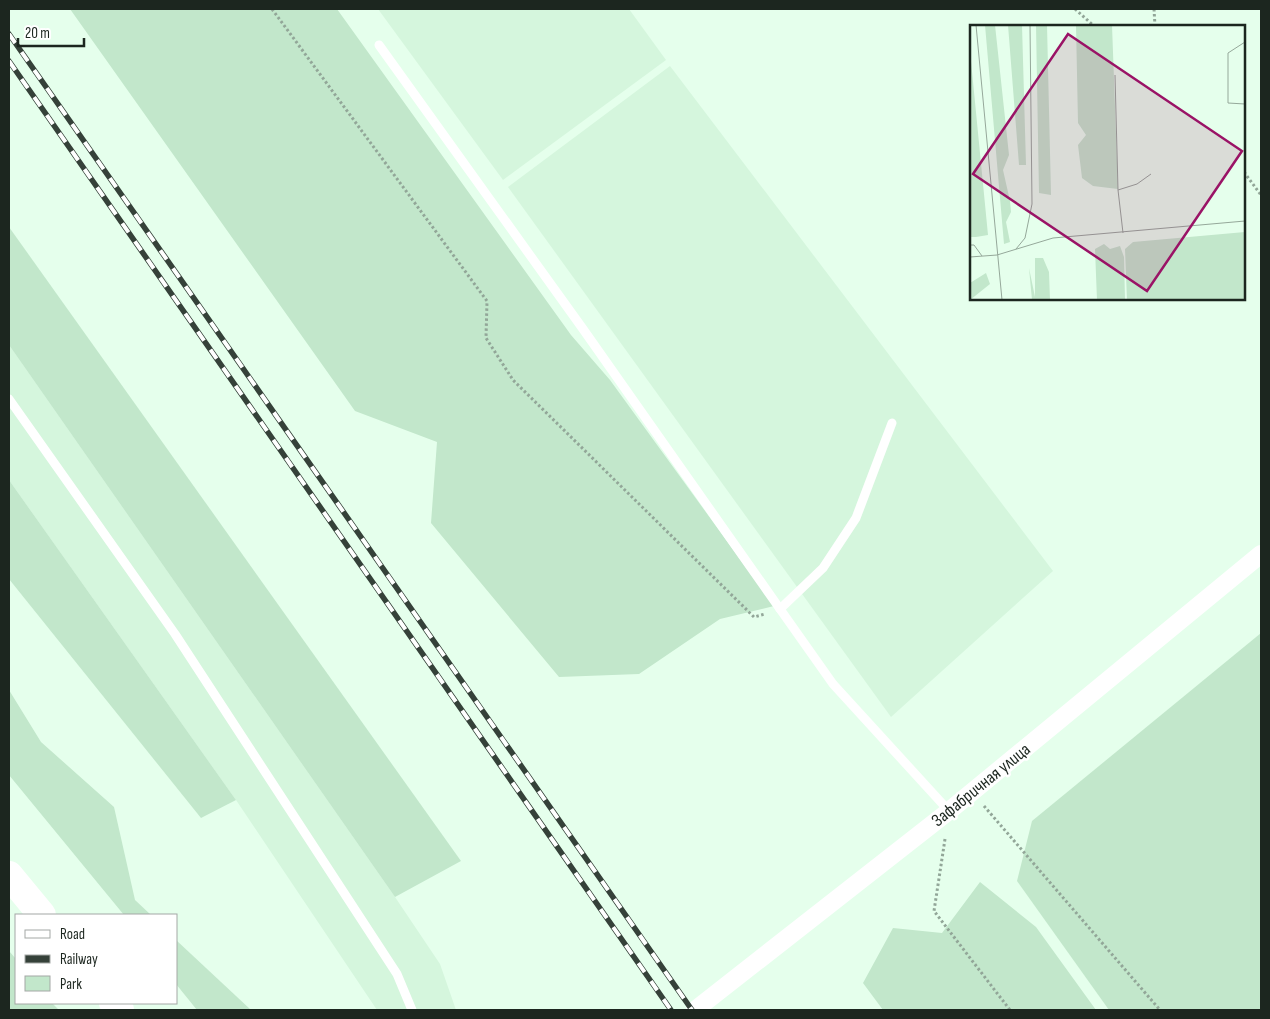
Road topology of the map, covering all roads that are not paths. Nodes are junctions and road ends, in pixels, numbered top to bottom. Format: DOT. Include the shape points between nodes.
graph roads {
  1 [pos="379,45"];
  2 [pos="9,399"];
  3 [pos="892,423"];
  4 [pos="1261,554"];
  5 [pos="780,609"];
  6 [pos="949,812"];
  7 [pos="9,875"];
  8 [pos="41,914"];
  9 [pos="412,1010"];
  10 [pos="696,1010"];
  1 -- 5 [label="lane"];
  2 -- 9 [label="lane" via="175,634 397,974"];
  3 -- 5 [label="lane" via="856,518 823,568"];
  4 -- 6 [label="street, Зафабричная улица"];
  5 -- 6 [label="lane" via="834,684"];
  6 -- 10 [label="street, Зафабричная улица"];
  7 -- 8 [label="highway"];
}
